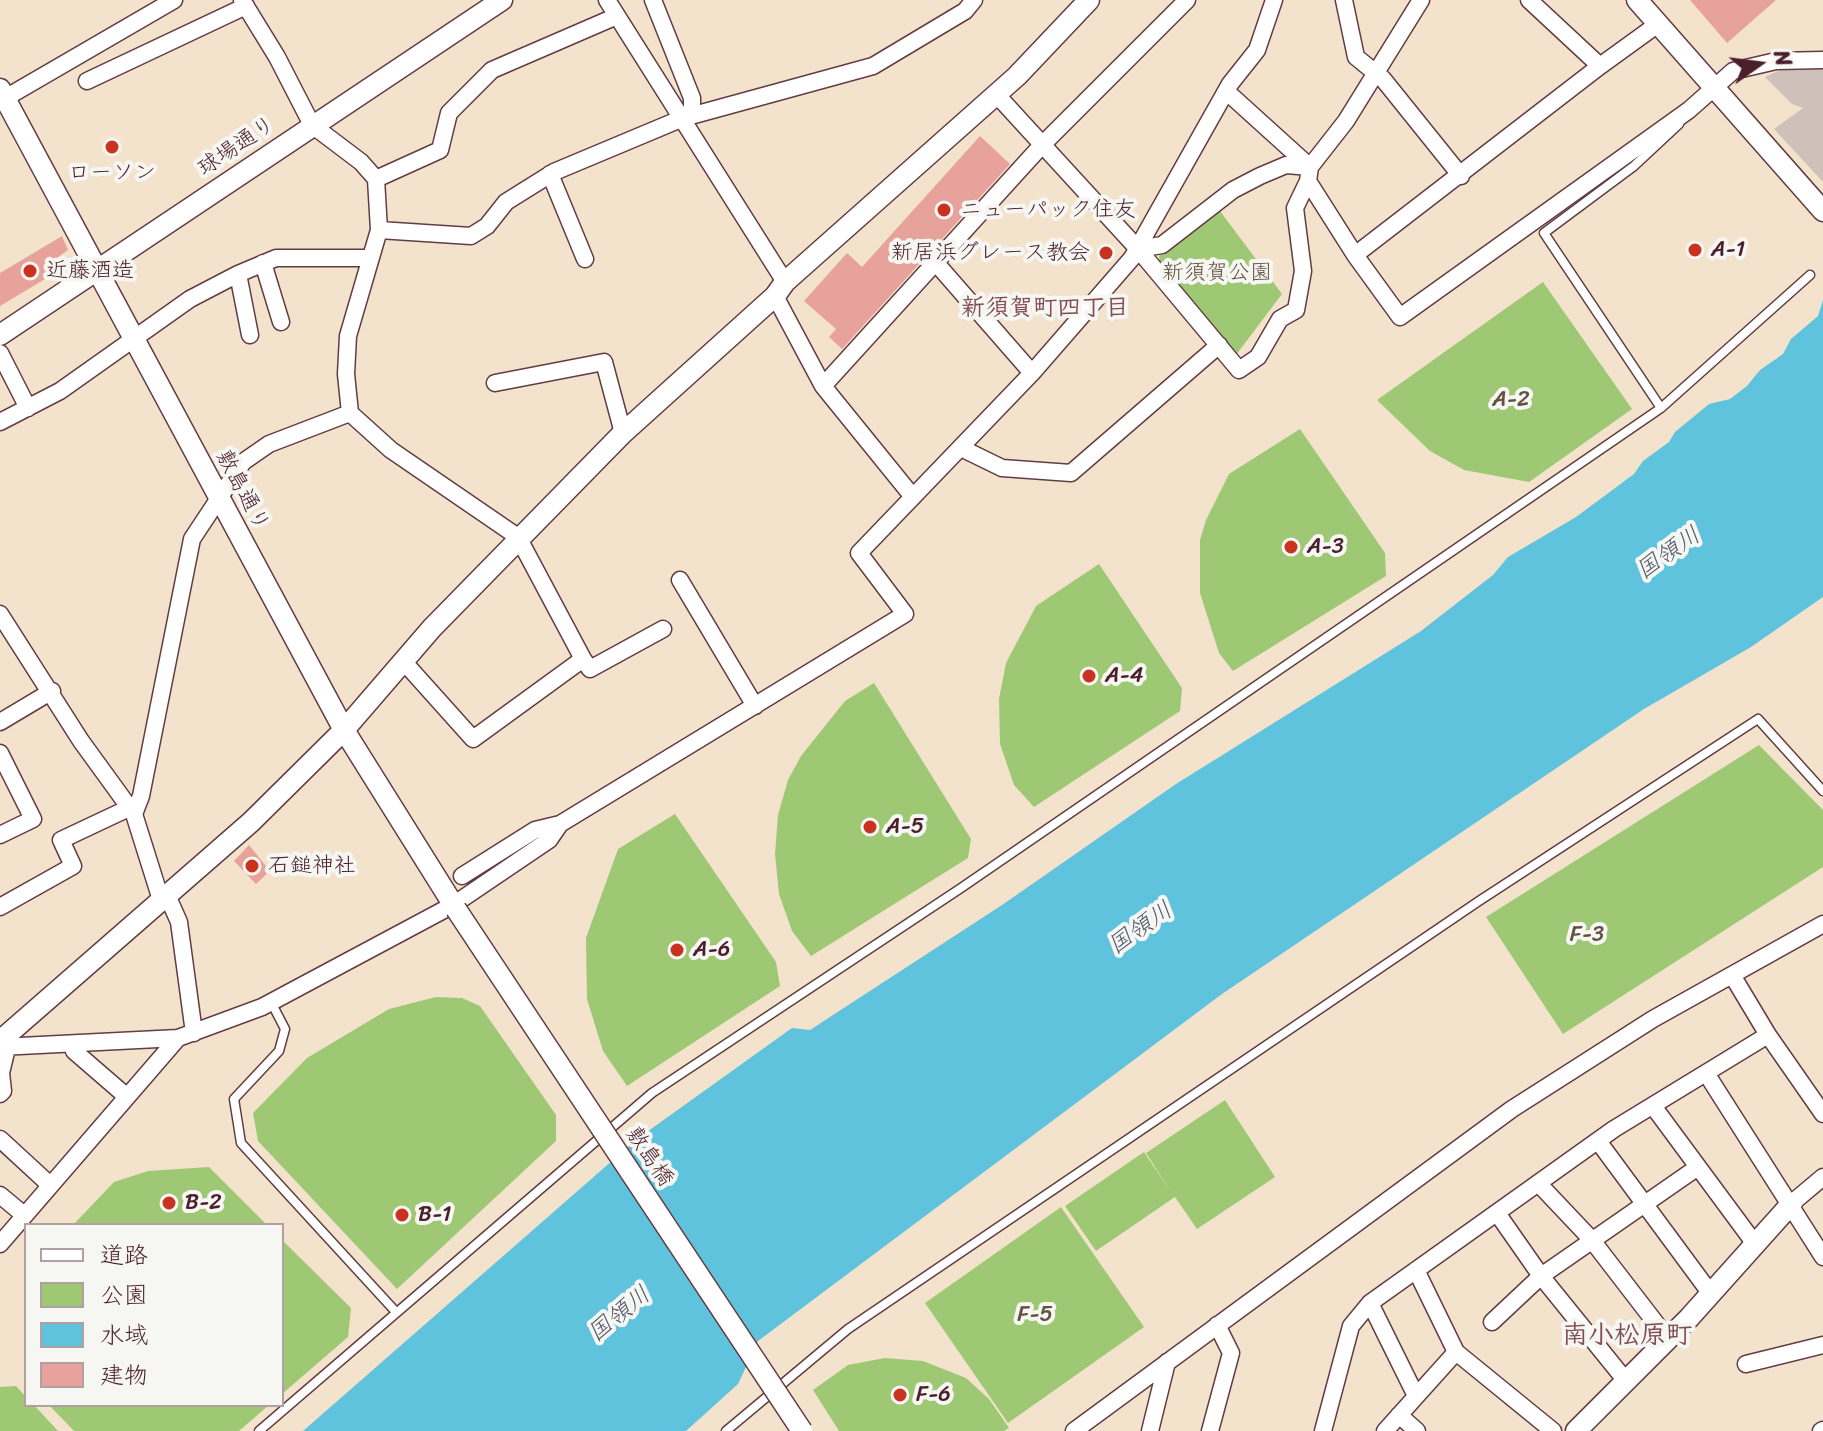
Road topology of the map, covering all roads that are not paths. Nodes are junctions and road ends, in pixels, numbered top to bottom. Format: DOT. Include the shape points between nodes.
graph roads {
  1 [pos="174,0"];
  2 [pos="502,0"];
  3 [pos="607,0"];
  4 [pos="653,0"];
  5 [pos="974,0"];
  6 [pos="1089,0"];
  7 [pos="1187,0"];
  8 [pos="1274,0"];
  9 [pos="1344,0"];
  10 [pos="1421,0"];
  11 [pos="1529,0"];
  12 [pos="1637,0"];
  13 [pos="244,3"];
  14 [pos="617,16"];
  15 [pos="1658,24"];
  16 [pos="1823,60"];
  17 [pos="1600,66"];
  18 [pos="1375,74"];
  19 [pos="87,81"];
  20 [pos="1714,88"];
  21 [pos="1226,91"];
  22 [pos="996,94"];
  23 [pos="2,96"];
  24 [pos="1689,110"];
  25 [pos="687,116"];
  26 [pos="312,125"];
  27 [pos="1042,145"];
  28 [pos="550,174"];
  29 [pos="1309,174"];
  30 [pos="1461,176"];
  31 [pos="376,179"];
  32 [pos="1823,211"];
  33 [pos="379,230"];
  34 [pos="1138,249"];
  35 [pos="1355,255"];
  36 [pos="371,258"];
  37 [pos="585,259"];
  38 [pos="263,263"];
  39 [pos="936,263"];
  40 [pos="97,270"];
  41 [pos="238,274"];
  42 [pos="1810,275"];
  43 [pos="780,289"];
  44 [pos="281,322"];
  45 [pos="0,335"];
  46 [pos="250,335"];
  47 [pos="134,339"];
  48 [pos="1219,345"];
  49 [pos="0,353"];
  50 [pos="1032,373"];
  51 [pos="495,383"];
  52 [pos="823,386"];
  53 [pos="28,408"];
  54 [pos="1661,408"];
  55 [pos="350,413"];
  56 [pos="0,422"];
  57 [pos="623,433"];
  58 [pos="961,448"];
  59 [pos="913,497"];
  60 [pos="219,499"];
  61 [pos="518,537"];
  62 [pos="680,580"];
  63 [pos="0,614"];
  64 [pos="663,629"];
  65 [pos="583,659"];
  66 [pos="404,662"];
  67 [pos="52,691"];
  68 [pos="755,706"];
  69 [pos="0,722"];
  70 [pos="344,730"];
  71 [pos="0,753"];
  72 [pos="1823,791"];
  73 [pos="132,811"];
  74 [pos="560,824"];
  75 [pos="0,835"];
  76 [pos="462,876"];
  77 [pos="164,898"];
  78 [pos="0,907"];
  79 [pos="455,907"];
  80 [pos="1823,924"];
  81 [pos="1732,975"];
  82 [pos="271,1002"];
  83 [pos="1768,1035"];
  84 [pos="186,1036"];
  85 [pos="72,1044"];
  86 [pos="2,1045"];
  87 [pos="1706,1073"];
  88 [pos="0,1094"];
  89 [pos="126,1096"];
  90 [pos="1653,1106"];
  91 [pos="1823,1114"];
  92 [pos="0,1139"];
  93 [pos="1598,1141"];
  94 [pos="1698,1167"];
  95 [pos="1823,1177"];
  96 [pos="1538,1183"];
  97 [pos="50,1185"];
  98 [pos="0,1195"];
  99 [pos="1792,1203"];
  100 [pos="1645,1205"];
  101 [pos="1497,1213"];
  102 [pos="24,1215"];
  103 [pos="1591,1239"];
  104 [pos="0,1244"];
  105 [pos="1755,1244"];
  106 [pos="1823,1257"];
  107 [pos="1416,1270"];
  108 [pos="1541,1276"];
  109 [pos="1711,1294"];
  110 [pos="1370,1303"];
  111 [pos="396,1312"];
  112 [pos="1492,1322"];
  113 [pos="1217,1325"];
  114 [pos="1668,1339"];
  115 [pos="1823,1345"];
  116 [pos="1456,1352"];
  117 [pos="1167,1362"];
  118 [pos="1746,1364"];
  119 [pos="1626,1381"];
  120 [pos="1416,1396"];
  121 [pos="1399,1415"];
  122 [pos="1594,1422"];
  123 [pos="259,1431"];
  124 [pos="726,1431"];
  125 [pos="802,1431"];
  126 [pos="1074,1431"];
  127 [pos="1150,1431"];
  128 [pos="1210,1431"];
  129 [pos="1323,1431"];
  130 [pos="1385,1431"];
  131 [pos="1417,1431"];
  132 [pos="1553,1431"];
  133 [pos="1576,1431"];
  1 -- 23 [label="street"];
  2 -- 26 [label="street, 球場通り"];
  3 -- 14 [label="street"];
  4 -- 25 [label="street" via="688,85"];
  5 -- 25 [label="street" via="965,11 873,66"];
  6 -- 22 [label="street"];
  7 -- 27 [label="street"];
  8 -- 21 [label="street" via="1257,50"];
  9 -- 18 [label="street" via="1356,57"];
  10 -- 18 [label="street"];
  11 -- 17 [label="street"];
  12 -- 15 [label="street"];
  13 -- 19 [label="street"];
  13 -- 26 [label="street"];
  14 -- 25 [label="street"];
  14 -- 31 [label="street" via="492,70 449,113 440,150"];
  15 -- 17 [label="street"];
  15 -- 20 [label="street"];
  16 -- 20 [label="street" via="1776,61 1733,71"];
  17 -- 30 [label="street"];
  18 -- 29 [label="street"];
  18 -- 30 [label="street"];
  20 -- 24 [label="street"];
  20 -- 32 [label="street"];
  21 -- 29 [label="street"];
  21 -- 34 [label="street"];
  22 -- 27 [label="street"];
  22 -- 43 [label="street"];
  23 -- 40 [label="street, 敷島通り"];
  24 -- 35 [label="street" via="1400,317"];
  24 -- 54 [label="lane" via="1673,133 1544,233"];
  25 -- 28 [label="street"];
  25 -- 43 [label="street"];
  26 -- 31 [label="street"];
  26 -- 40 [label="street, 球場通り"];
  27 -- 34 [label="street"];
  27 -- 39 [label="street"];
  28 -- 33 [label="street" via="506,202 471,236"];
  28 -- 37 [label="street"];
  29 -- 34 [label="street" via="1286,165 1260,176 1233,190 1162,245"];
  29 -- 35 [label="street"];
  29 -- 48 [label="street" via="1295,208 1303,271 1296,310 1280,319 1258,357 1239,370"];
  30 -- 35 [label="street"];
  31 -- 33 [label="street"];
  33 -- 36 [label="street"];
  34 -- 48 [label="street"];
  34 -- 50 [label="street"];
  36 -- 38 [label="street" via="276,258"];
  36 -- 55 [label="street" via="348,336"];
  38 -- 41 [label="street"];
  38 -- 44 [label="street"];
  39 -- 50 [label="street"];
  39 -- 52 [label="street"];
  40 -- 45 [label="street, 球場通り"];
  40 -- 47 [label="street, 敷島通り"];
  41 -- 46 [label="street"];
  41 -- 47 [label="street" via="190,299"];
  42 -- 54 [label="lane"];
  43 -- 52 [label="street"];
  43 -- 57 [label="street"];
  47 -- 53 [label="street"];
  47 -- 60 [label="street, 敷島通り"];
  48 -- 58 [label="street" via="1071,473 1002,468"];
  49 -- 53 [label="street"];
  50 -- 58 [label="street"];
  51 -- 57 [label="street" via="604,362"];
  52 -- 59 [label="street"];
  53 -- 56 [label="street"];
  54 -- 111 [label="lane" via="652,1093"];
  55 -- 60 [label="street" via="269,444 243,462"];
  55 -- 61 [label="street" via="391,450"];
  57 -- 61 [label="street"];
  58 -- 59 [label="street"];
  59 -- 68 [label="street" via="859,553 905,614"];
  60 -- 70 [label="street, 敷島通り"];
  60 -- 73 [label="street" via="192,539 141,796"];
  61 -- 65 [label="street"];
  61 -- 66 [label="street"];
  62 -- 68 [label="street"];
  63 -- 67 [label="street"];
  64 -- 65 [label="street" via="590,669"];
  65 -- 66 [label="street" via="473,739"];
  66 -- 70 [label="street"];
  67 -- 69 [label="street"];
  67 -- 73 [label="street"];
  68 -- 74 [label="street"];
  70 -- 77 [label="street"];
  70 -- 79 [label="street, 敷島通り"];
  71 -- 75 [label="street" via="33,819"];
  72 -- 124 [label="lane" via="1758,719 827,1343"];
  73 -- 77 [label="street"];
  73 -- 78 [label="street" via="61,840 73,866"];
  74 -- 76 [label="street" via="535,830"];
  74 -- 79 [label="street" via="549,840"];
  77 -- 84 [label="street" via="179,922"];
  77 -- 86 [label="street"];
  79 -- 82 [label="street"];
  79 -- 125 [label="street, 敷島橋, bridge"];
  80 -- 81 [label="street"];
  81 -- 83 [label="street"];
  81 -- 113 [label="street" via="1512,1109"];
  82 -- 84 [label="street"];
  82 -- 111 [label="lane" via="285,1029 279,1051 234,1099 241,1143"];
  83 -- 87 [label="street"];
  83 -- 91 [label="street"];
  84 -- 85 [label="street"];
  84 -- 89 [label="street"];
  85 -- 86 [label="street"];
  85 -- 89 [label="street"];
  86 -- 88 [label="street"];
  87 -- 90 [label="street"];
  87 -- 99 [label="street"];
  89 -- 97 [label="street"];
  90 -- 93 [label="street"];
  90 -- 94 [label="street"];
  92 -- 97 [label="street"];
  93 -- 96 [label="street"];
  93 -- 100 [label="street"];
  94 -- 100 [label="street"];
  94 -- 105 [label="street"];
  95 -- 99 [label="street"];
  96 -- 101 [label="street"];
  96 -- 103 [label="street"];
  97 -- 102 [label="street"];
  98 -- 102 [label="street"];
  99 -- 105 [label="street"];
  99 -- 106 [label="street"];
  100 -- 103 [label="street"];
  100 -- 109 [label="street"];
  101 -- 107 [label="street"];
  101 -- 108 [label="street"];
  102 -- 104 [label="street"];
  103 -- 108 [label="street"];
  103 -- 114 [label="street"];
  105 -- 109 [label="street"];
  107 -- 110 [label="street"];
  107 -- 116 [label="street"];
  108 -- 112 [label="street"];
  108 -- 119 [label="street"];
  109 -- 114 [label="street"];
  110 -- 120 [label="street"];
  110 -- 129 [label="street" via="1351,1326"];
  111 -- 123 [label="lane"];
  113 -- 117 [label="street"];
  113 -- 128 [label="street" via="1231,1353"];
  114 -- 119 [label="street"];
  115 -- 118 [label="street"];
  116 -- 120 [label="street"];
  116 -- 132 [label="street"];
  117 -- 126 [label="street"];
  117 -- 127 [label="street"];
  119 -- 122 [label="street"];
  120 -- 121 [label="street"];
  121 -- 130 [label="street"];
  121 -- 131 [label="street"];
  122 -- 133 [label="street"];
}
